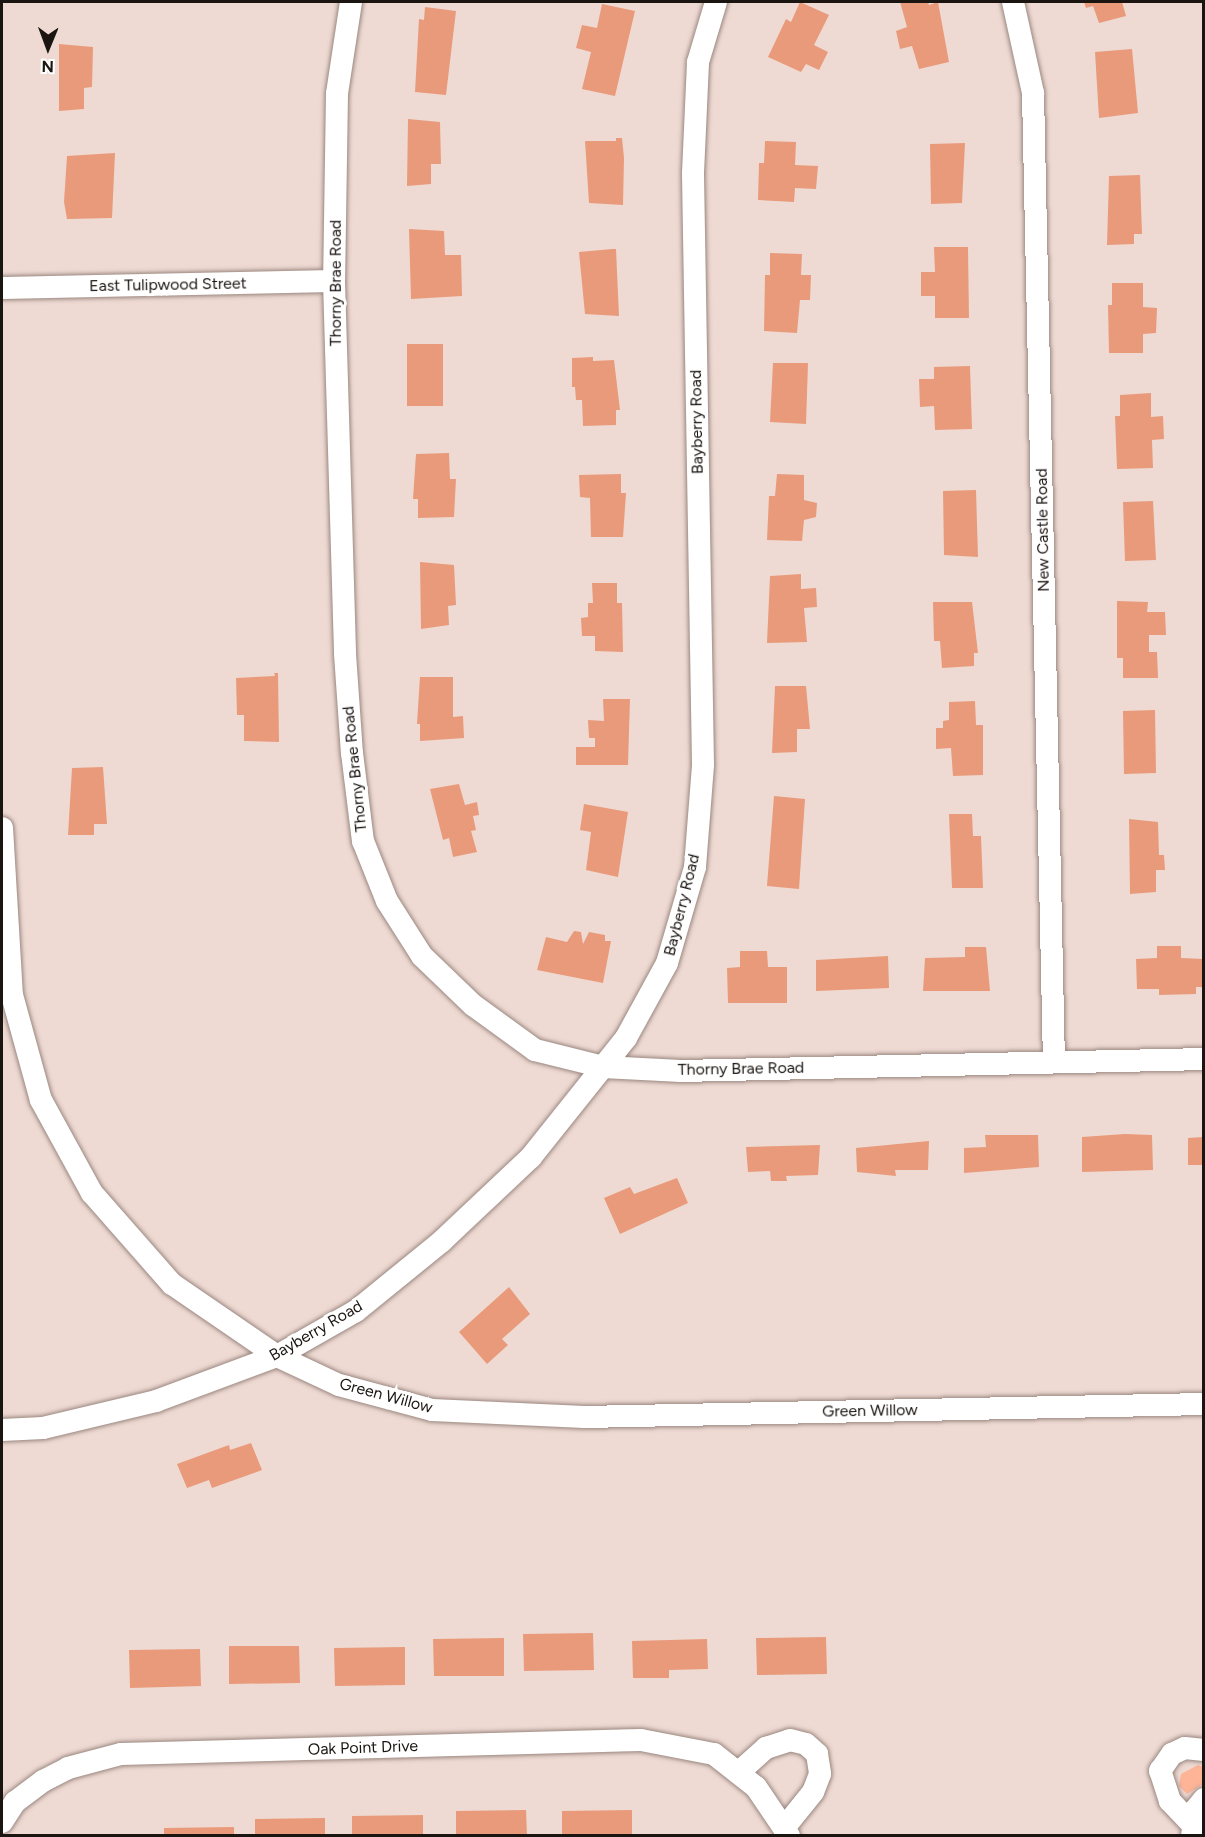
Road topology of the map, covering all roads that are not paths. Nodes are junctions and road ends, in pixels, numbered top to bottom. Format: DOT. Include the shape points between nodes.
graph roads {
  1 [pos="351,2"];
  2 [pos="716,2"];
  3 [pos="1013,2"];
  4 [pos="334,281"];
  5 [pos="2,288"];
  6 [pos="2,828"];
  7 [pos="1203,1059"];
  8 [pos="1054,1060"];
  9 [pos="603,1067"];
  10 [pos="277,1356"];
  11 [pos="1203,1404"];
  12 [pos="2,1430"];
  13 [pos="1203,1750"];
  14 [pos="738,1773"];
  15 [pos="1203,1799"];
  16 [pos="2,1822"];
  17 [pos="1192,1830"];
  18 [pos="786,1832"];
  1 -- 4 [label="street, Thorny Brae Road" via="337,94"];
  2 -- 9 [label="street, Bayberry Road" via="698,62 693,173 703,765 695,867 667,963 626,1038"];
  3 -- 8 [label="street, New Castle Road" via="1033,93"];
  4 -- 5 [label="street, East Tulipwood Street"];
  4 -- 9 [label="street, Thorny Brae Road" via="345,654 363,841 387,901 422,956 473,1005 535,1050"];
  6 -- 10 [label="street, Green Willow" via="12,995 41,1100 92,1193 172,1284"];
  7 -- 8 [label="street, Thorny Brae Road"];
  8 -- 9 [label="street, Thorny Brae Road" via="681,1071"];
  9 -- 10 [label="street, Bayberry Road" via="531,1157 442,1241 356,1311"];
  10 -- 11 [label="street, Green Willow" via="339,1385 432,1410 584,1417"];
  10 -- 12 [label="street, Bayberry Road" via="156,1401 43,1428"];
  13 -- 17 [label="street" via="1185,1748 1172,1754 1160,1771 1170,1800"];
  14 -- 16 [label="street, Oak Point Drive" via="714,1754 641,1740 121,1754 68,1768 43,1781 15,1802"];
  14 -- 18 [label="street, Oak Point Drive" via="756,1787"];
  14 -- 18 [label="street, Oak Point Drive" via="766,1748 790,1740 806,1744 817,1754 820,1774 813,1792"];
  15 -- 17 [label="street"];
}
